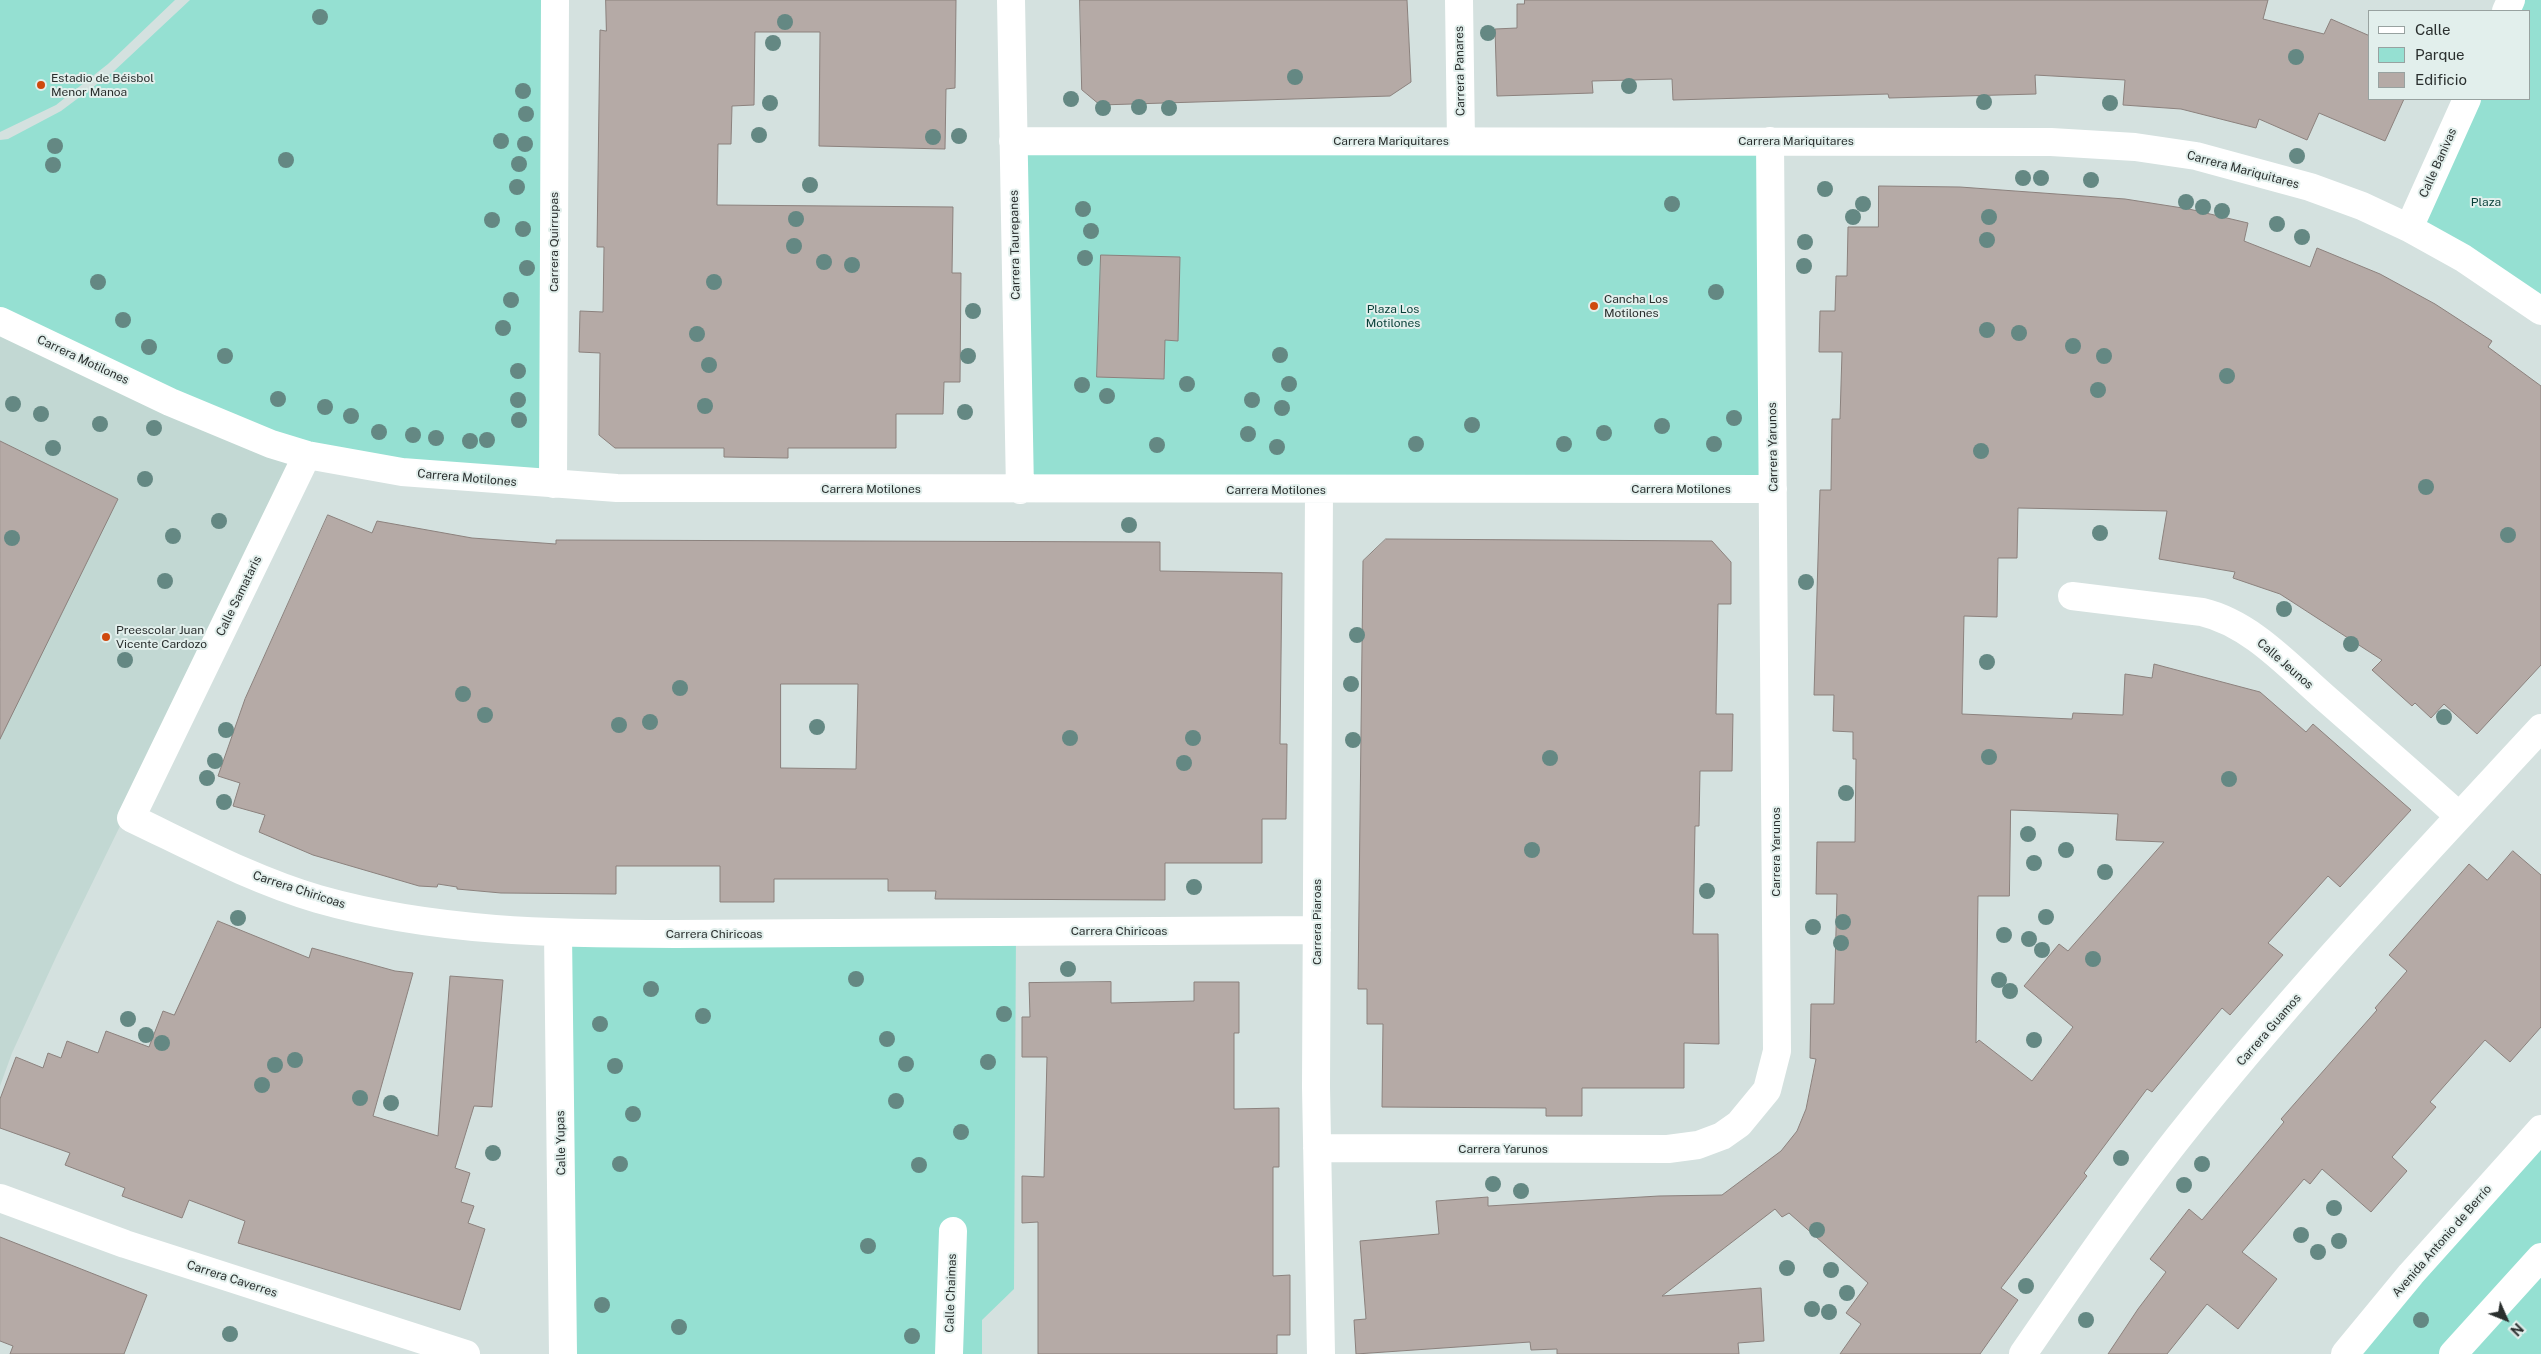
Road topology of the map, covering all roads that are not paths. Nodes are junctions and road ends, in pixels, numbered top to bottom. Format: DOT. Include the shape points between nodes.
graph roads {
  1 [pos="555,0"];
  2 [pos="1011,0"];
  3 [pos="1459,0"];
  4 [pos="2467,100"];
  5 [pos="1012,141"];
  6 [pos="1461,141"];
  7 [pos="1770,141"];
  8 [pos="2409,228"];
  9 [pos="2541,311"];
  10 [pos="0,321"];
  11 [pos="307,455"];
  12 [pos="553,484"];
  13 [pos="1773,489"];
  14 [pos="1020,490"];
  15 [pos="1319,490"];
  16 [pos="2072,596"];
  17 [pos="2541,728"];
  18 [pos="2460,816"];
  19 [pos="131,818"];
  20 [pos="1317,930"];
  21 [pos="558,933"];
  22 [pos="2541,1129"];
  23 [pos="1317,1148"];
  24 [pos="0,1198"];
  25 [pos="953,1231"];
  26 [pos="2541,1257"];
  27 [pos="466,1354"];
  28 [pos="563,1354"];
  29 [pos="949,1354"];
  30 [pos="1321,1354"];
  31 [pos="2023,1354"];
  32 [pos="2345,1354"];
  33 [pos="2453,1354"];
  1 -- 12 [label="street, Carrera Quirrupas"];
  2 -- 5 [label="street, Carrera Taurepanes"];
  3 -- 6 [label="street, Carrera Panares"];
  4 -- 8 [label="street, Calle Banivas"];
  5 -- 6 [label="street, Carrera Mariquitares"];
  5 -- 14 [label="street, Carrera Taurepanes"];
  6 -- 7 [label="street, Carrera Mariquitares"];
  7 -- 8 [label="street, Carrera Mariquitares" via="2051,142 2136,147 2196,156 2253,170 2362,206"];
  7 -- 13 [label="street, Carrera Yarunos"];
  8 -- 9 [label="street, Carrera Mariquitares" via="2463,258"];
  10 -- 11 [label="street, Carrera Motilones" via="234,430"];
  11 -- 12 [label="street, Carrera Motilones" via="402,472"];
  11 -- 19 [label="street, Calle Samataris"];
  12 -- 14 [label="street, Carrera Motilones" via="626,488"];
  13 -- 15 [label="street, Carrera Motilones"];
  13 -- 23 [label="street, Carrera Yarunos" via="1777,1051 1767,1090 1739,1124 1722,1136 1698,1145 1668,1149"];
  14 -- 15 [label="street, Carrera Motilones"];
  15 -- 20 [label="street, Carrera Piaroas"];
  16 -- 18 [label="street, Calle Jeunos" via="2202,612 2241,628 2283,660"];
  17 -- 18 [label="street, Carrera Guamos"];
  18 -- 31 [label="street, Carrera Guamos" via="2359,926 2178,1138"];
  19 -- 21 [label="street, Carrera Chiricoas" via="243,871 318,899 445,923"];
  20 -- 21 [label="street, Carrera Chiricoas"];
  20 -- 23 [label="street, Carrera Piaroas"];
  21 -- 28 [label="street, Calle Yupas"];
  22 -- 32 [label="street, Avenida Antonio de Berrío" via="2411,1274"];
  23 -- 30 [label="street, Carrera Piaroas"];
  24 -- 27 [label="street, Carrera Caverres" via="125,1244"];
  25 -- 29 [label="street, Calle Chaimas"];
  26 -- 33 [label="street"];
}
